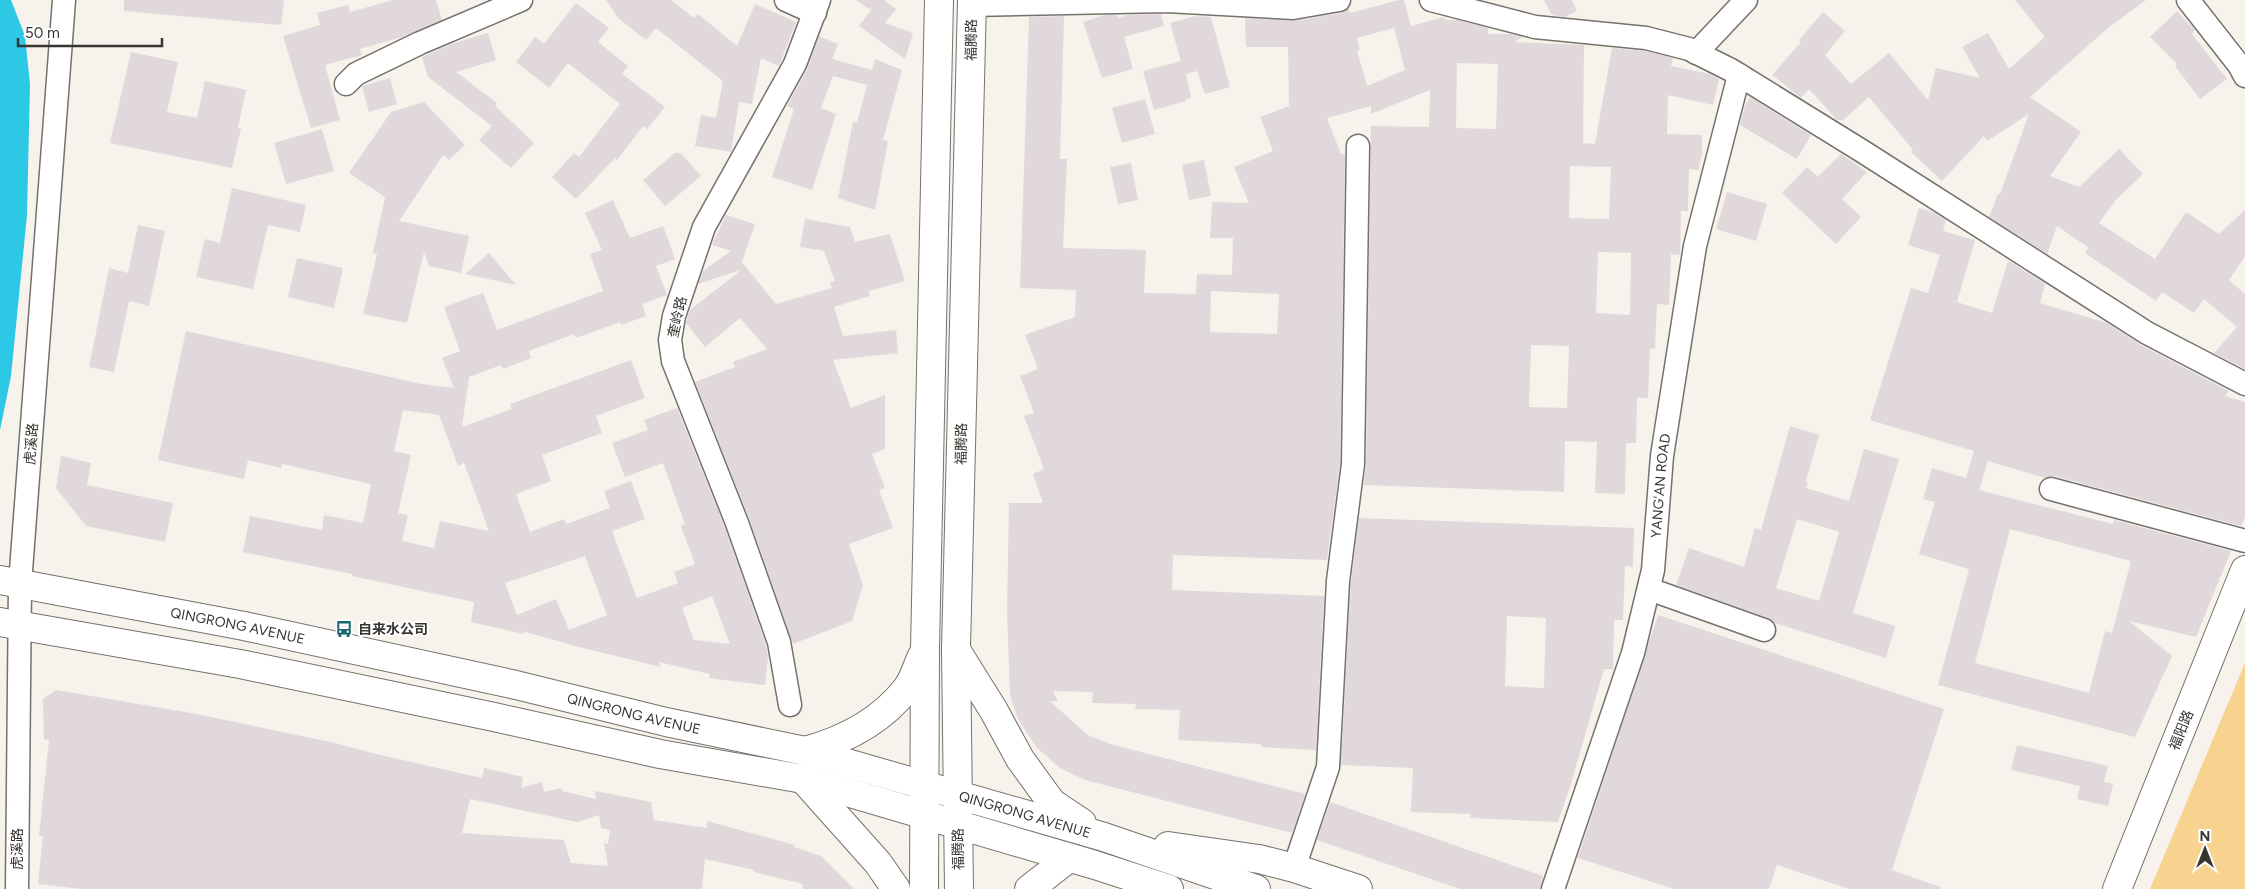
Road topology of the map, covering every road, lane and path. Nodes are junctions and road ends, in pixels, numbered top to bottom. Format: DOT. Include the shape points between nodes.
graph roads {
  1 [pos="64,0"];
  2 [pos="521,0"];
  3 [pos="786,0"];
  4 [pos="939,0"];
  5 [pos="1339,0"];
  6 [pos="1431,0"];
  7 [pos="1746,0"];
  8 [pos="2188,0"];
  9 [pos="972,2"];
  10 [pos="817,6"];
  11 [pos="1696,53"];
  12 [pos="1739,75"];
  13 [pos="2245,76"];
  14 [pos="346,84"];
  15 [pos="1358,146"];
  16 [pos="2245,384"];
  17 [pos="2051,489"];
  18 [pos="2245,541"];
  19 [pos="2245,570"];
  20 [pos="10,582"];
  21 [pos="1649,589"];
  22 [pos="9,624"];
  23 [pos="1764,630"];
  24 [pos="925,648"];
  25 [pos="956,649"];
  26 [pos="790,705"];
  27 [pos="805,751"];
  28 [pos="803,779"];
  29 [pos="925,786"];
  30 [pos="958,795"];
  31 [pos="924,815"];
  32 [pos="958,825"];
  33 [pos="1104,837"];
  34 [pos="1069,858"];
  35 [pos="1095,865"];
  36 [pos="1294,868"];
  37 [pos="17,889"];
  38 [pos="896,889"];
  39 [pos="924,889"];
  40 [pos="959,889"];
  41 [pos="1030,889"];
  42 [pos="1121,889"];
  43 [pos="1169,889"];
  44 [pos="1256,889"];
  45 [pos="1358,889"];
  46 [pos="1553,889"];
  47 [pos="2117,889"];
  1 -- 20 [label="street, 虎溪路"];
  2 -- 14 [label="street" via="420,43 356,74"];
  3 -- 10 [label="street"];
  4 -- 24 [label="main road"];
  5 -- 9 [label="street" via="1293,8 1167,1"];
  6 -- 11 [label="street" via="1535,27 1646,38"];
  7 -- 11 [label="street"];
  8 -- 13 [label="street"];
  9 -- 25 [label="main road, 福腾路"];
  10 -- 26 [label="street, 奎岭路" via="795,64 704,227 674,316 670,340 673,361 737,523 778,642"];
  11 -- 12 [label="street"];
  12 -- 16 [label="street" via="2147,333"];
  12 -- 21 [label="street, YANG'AN ROAD" via="1695,246 1662,456"];
  15 -- 36 [label="street" via="1353,464 1338,581 1328,766"];
  17 -- 18 [label="street"];
  19 -- 47 [label="main road, 福阳路"];
  20 -- 22 [label="street, 虎溪路"];
  20 -- 27 [label="main road, QINGRONG AVENUE" via="254,628"];
  21 -- 23 [label="street"];
  21 -- 46 [label="street, YANG'AN ROAD" via="1633,653"];
  22 -- 28 [label="main road, QINGRONG AVENUE" via="240,664 660,754"];
  22 -- 37 [label="street, 虎溪路"];
  24 -- 27 [label="main road" via="908,687 874,721 836,742"];
  24 -- 29 [label="main road"];
  25 -- 30 [label="main road, 福腾路"];
  25 -- 33 [label="main road" via="1020,759 1052,804"];
  27 -- 29 [label="main road, QINGRONG AVENUE"];
  28 -- 31 [label="main road, QINGRONG AVENUE"];
  28 -- 38 [label="main road" via="878,863"];
  29 -- 30 [label="main road, QINGRONG AVENUE"];
  29 -- 31 [label="main road"];
  30 -- 32 [label="main road, 福腾路"];
  30 -- 33 [label="main road, QINGRONG AVENUE"];
  31 -- 32 [label="main road, QINGRONG AVENUE"];
  31 -- 39 [label="main road"];
  32 -- 34 [label="main road, QINGRONG AVENUE"];
  32 -- 40 [label="main road, 福腾路"];
  33 -- 36 [label="main road" via="1259,859"];
  33 -- 44 [label="main road, QINGRONG AVENUE"];
  34 -- 35 [label="main road, QINGRONG AVENUE"];
  34 -- 41 [label="main road"];
  35 -- 42 [label="main road" via="1112,885"];
  35 -- 43 [label="main road, QINGRONG AVENUE"];
  36 -- 45 [label="main road"];
}
